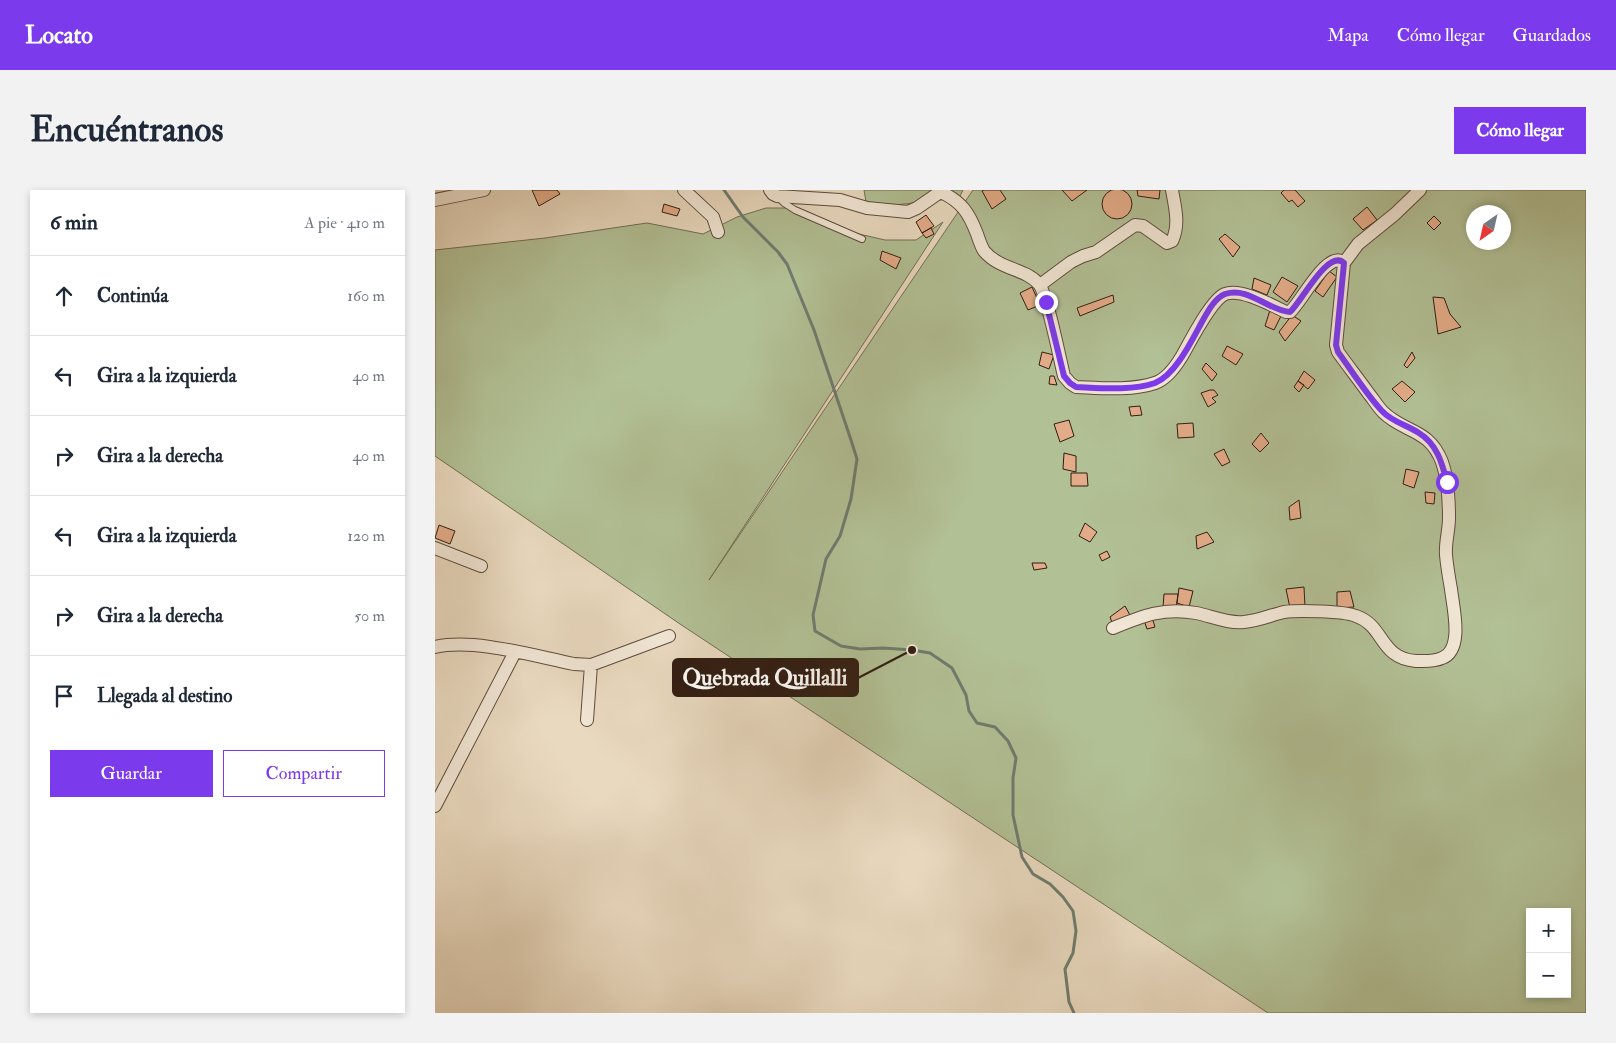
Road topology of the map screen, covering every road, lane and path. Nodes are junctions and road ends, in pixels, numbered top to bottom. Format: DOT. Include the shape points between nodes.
graph roads {
  1 [pos="484,190"];
  2 [pos="684,190"];
  3 [pos="1172,190"];
  4 [pos="1420,190"];
  5 [pos="942,191"];
  6 [pos="773,193"];
  7 [pos="435,200"];
  8 [pos="718,232"];
  9 [pos="862,239"];
  10 [pos="1344,263"];
  11 [pos="1040,284"];
  12 [pos="435,548"];
  13 [pos="481,566"];
  14 [pos="1113,628"];
  15 [pos="669,636"];
  16 [pos="435,647"];
  17 [pos="515,652"];
  18 [pos="591,665"];
  19 [pos="587,720"];
  20 [pos="435,806"];
  1 -- 7 [label="street"];
  2 -- 8 [label="street" via="713,217"];
  3 -- 11 [label="street" via="1176,213 1173,242 1167,243 1143,226 1135,225"];
  4 -- 10 [label="street" via="1358,244"];
  5 -- 6 [label="street" via="908,212"];
  5 -- 11 [label="street" via="963,206 991,259"];
  6 -- 9 [label="lane" via="795,210"];
  10 -- 11 [label="street" via="1336,259 1321,271 1290,312 1242,294 1223,295 1210,307 1168,374 1156,382 1125,388 1076,387 1064,376"];
  10 -- 14 [label="street" via="1338,352 1383,412 1419,432 1432,445 1447,482 1446,555 1455,619 1455,644 1451,652 1444,658 1431,661 1405,660 1391,653 1369,623 1338,612 1285,612 1241,623 1183,611 1155,612"];
  12 -- 13 [label="street"];
  15 -- 18 [label="street"];
  16 -- 17 [label="street" via="469,644"];
  17 -- 18 [label="street"];
  17 -- 20 [label="street"];
  18 -- 19 [label="street"];
}
